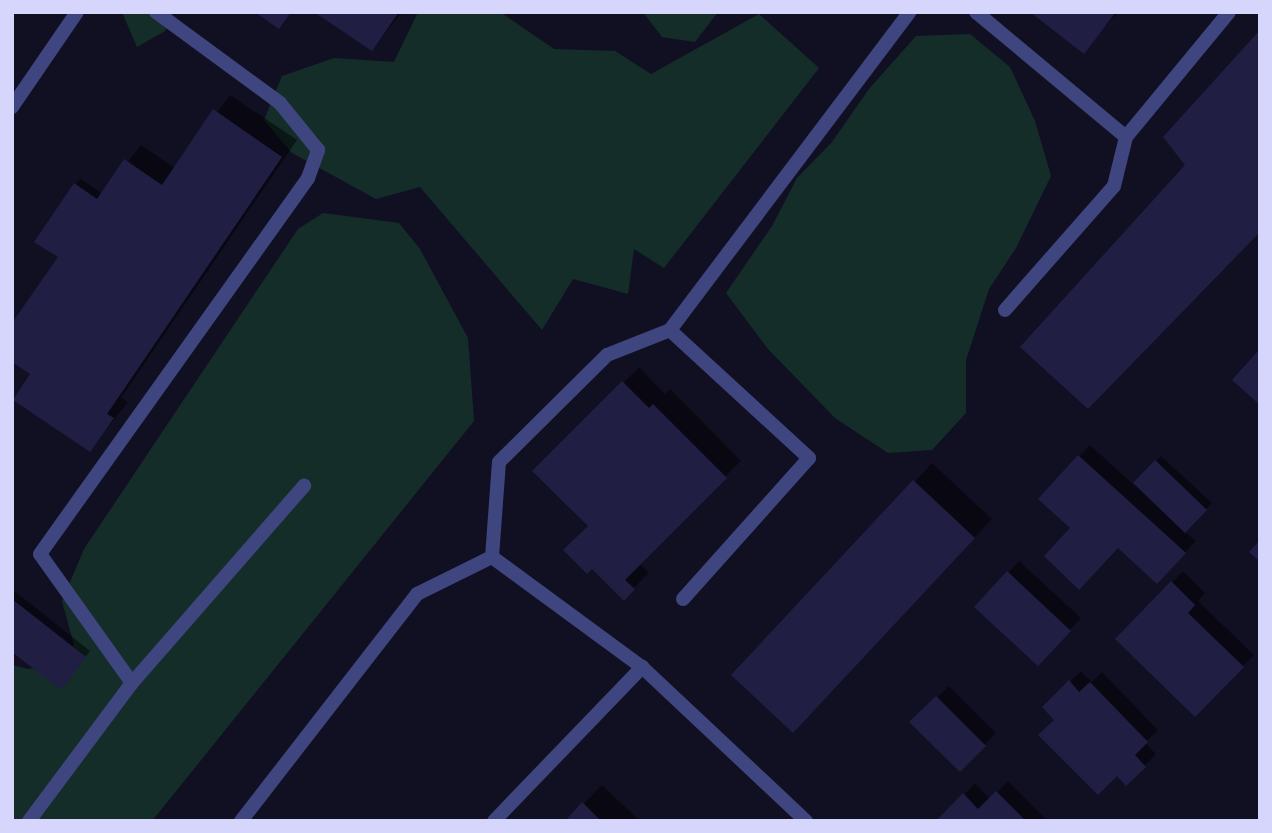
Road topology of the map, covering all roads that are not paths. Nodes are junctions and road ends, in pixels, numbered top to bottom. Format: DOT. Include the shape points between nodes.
graph roads {
  1 [pos="77,12"];
  2 [pos="156,12"];
  3 [pos="910,12"];
  4 [pos="976,12"];
  5 [pos="1229,12"];
  6 [pos="12,107"];
  7 [pos="1126,137"];
  8 [pos="1005,310"];
  9 [pos="670,330"];
  10 [pos="304,486"];
  11 [pos="492,557"];
  12 [pos="683,599"];
  13 [pos="642,667"];
  14 [pos="132,684"];
  15 [pos="29,821"];
  16 [pos="241,821"];
  17 [pos="494,821"];
  18 [pos="806,821"];
  1 -- 6 [label="street"];
  2 -- 14 [label="street" via="280,103 318,150 308,178 40,554"];
  3 -- 9 [label="street"];
  4 -- 7 [label="street"];
  5 -- 7 [label="street"];
  7 -- 8 [label="street" via="1114,186"];
  9 -- 11 [label="street" via="607,355 499,462"];
  9 -- 12 [label="street" via="809,458"];
  10 -- 14 [label="street"];
  11 -- 13 [label="street"];
  11 -- 16 [label="street" via="417,594"];
  13 -- 17 [label="street"];
  13 -- 18 [label="street"];
  14 -- 15 [label="street"];
}
